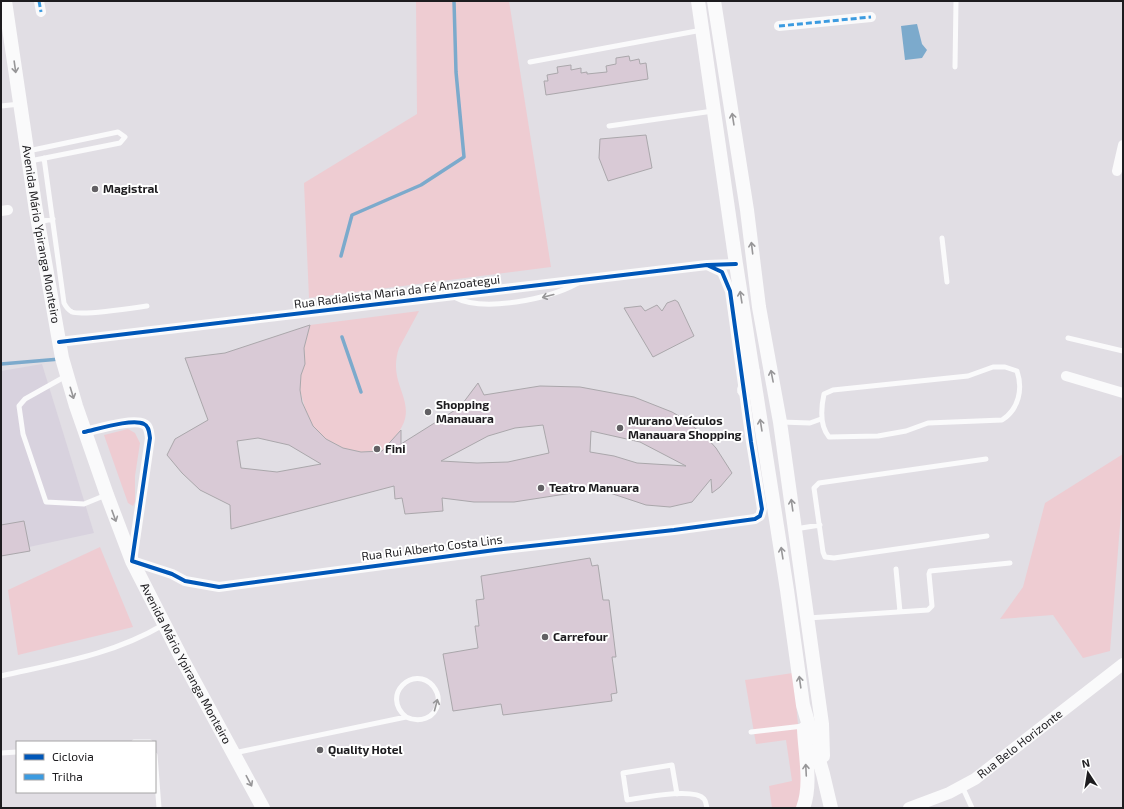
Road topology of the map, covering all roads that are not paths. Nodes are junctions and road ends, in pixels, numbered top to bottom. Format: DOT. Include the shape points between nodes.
graph roads {
  1 [pos="3,1"];
  2 [pos="39,1"];
  3 [pos="698,1"];
  4 [pos="714,1"];
  5 [pos="956,1"];
  6 [pos="41,12"];
  7 [pos="871,17"];
  8 [pos="778,26"];
  9 [pos="703,30"];
  10 [pos="530,62"];
  11 [pos="955,68"];
  12 [pos="20,104"];
  13 [pos="1,106"];
  14 [pos="714,111"];
  15 [pos="609,126"];
  16 [pos="1123,145"];
  17 [pos="27,157"];
  18 [pos="44,158"];
  19 [pos="1117,171"];
  20 [pos="53,219"];
  21 [pos="38,222"];
  22 [pos="942,238"];
  23 [pos="736,264"];
  24 [pos="707,265"];
  25 [pos="947,282"];
  26 [pos="147,306"];
  27 [pos="734,319"];
  28 [pos="747,332"];
  29 [pos="1068,338"];
  30 [pos="60,342"];
  31 [pos="1123,351"];
  32 [pos="753,372"];
  33 [pos="67,376"];
  34 [pos="1066,376"];
  35 [pos="744,390"];
  36 [pos="1123,393"];
  37 [pos="821,419"];
  38 [pos="780,422"];
  39 [pos="84,432"];
  40 [pos="986,459"];
  41 [pos="107,495"];
  42 [pos="820,525"];
  43 [pos="795,529"];
  44 [pos="987,536"];
  45 [pos="132,561"];
  46 [pos="1010,563"];
  47 [pos="896,570"];
  48 [pos="900,612"];
  49 [pos="807,618"];
  50 [pos="164,624"];
  51 [pos="1122,669"];
  52 [pos="1,676"];
  53 [pos="803,705"];
  54 [pos="406,717"];
  55 [pos="804,726"];
  56 [pos="751,732"];
  57 [pos="16,752"];
  58 [pos="1,753"];
  59 [pos="234,753"];
  60 [pos="156,773"];
  61 [pos="823,774"];
  62 [pos="962,786"];
  63 [pos="677,794"];
  64 [pos="158,808"];
  65 [pos="264,808"];
  66 [pos="707,808"];
  67 [pos="803,808"];
  68 [pos="831,808"];
  69 [pos="908,808"];
  70 [pos="972,808"];
  1 -- 12 [label="main road, Avenida Mário Ypiranga Monteiro, one-way"];
  2 -- 6 [label="street"];
  3 -- 9 [label="main road"];
  38 -- 4 [label="main road, one-way" via="759,307 747,210"];
  5 -- 11 [label="lane"];
  7 -- 8 [label="street"];
  9 -- 10 [label="lane"];
  9 -- 14 [label="main road"];
  12 -- 13 [label="lane"];
  12 -- 17 [label="main road, Avenida Mário Ypiranga Monteiro"];
  14 -- 15 [label="lane"];
  14 -- 23 [label="main road"];
  16 -- 19 [label="street"];
  17 -- 18 [label="lane"];
  17 -- 18 [label="lane" via="118,132 125,137 120,143"];
  17 -- 21 [label="main road, Avenida Mário Ypiranga Monteiro"];
  18 -- 20 [label="lane"];
  20 -- 21 [label="lane"];
  20 -- 26 [label="lane" via="64,303 67,309 74,313 105,312"];
  21 -- 30 [label="main road, Avenida Mário Ypiranga Monteiro"];
  22 -- 25 [label="lane"];
  23 -- 24 [label="street, Rua Radialista Maria da Fé Anzoategui"];
  28 -- 23 [label="main road, one-way"];
  24 -- 27 [label="street" via="722,272 726,279"];
  24 -- 30 [label="street, Rua Radialista Maria da Fé Anzoategui, one-way"];
  27 -- 28 [label="main road"];
  27 -- 35 [label="street"];
  28 -- 32 [label="main road"];
  29 -- 31 [label="lane"];
  30 -- 33 [label="main road, Avenida Mário Ypiranga Monteiro"];
  32 -- 35 [label="main road"];
  53 -- 32 [label="main road, one-way"];
  33 -- 39 [label="main road, Avenida Mário Ypiranga Monteiro, one-way"];
  33 -- 41 [label="lane" via="25,398 19,406 24,434 46,502 84,504"];
  34 -- 36 [label="street"];
  35 -- 45 [label="street, Rua Rui Alberto Costa Lins" via="762,512 759,518 219,587 185,582 172,574"];
  37 -- 37 [label="lane" via="824,394 833,390 956,378 1005,366 1017,371 1020,381 1019,396 1010,414 1002,420 928,423 906,431 878,436 829,437 824,432"];
  37 -- 38 [label="lane" via="810,423"];
  43 -- 38 [label="main road, one-way"];
  39 -- 41 [label="main road, Avenida Mário Ypiranga Monteiro"];
  39 -- 45 [label="street" via="139,422 149,429"];
  40 -- 42 [label="lane" via="819,483 814,488"];
  41 -- 45 [label="main road, Avenida Mário Ypiranga Monteiro, one-way"];
  42 -- 43 [label="lane"];
  42 -- 44 [label="lane" via="825,557 834,558"];
  43 -- 49 [label="main road"];
  45 -- 50 [label="main road, Avenida Mário Ypiranga Monteiro"];
  46 -- 48 [label="lane" via="933,569 929,574 931,609"];
  47 -- 48 [label="lane"];
  48 -- 49 [label="lane"];
  49 -- 61 [label="main road" via="822,724"];
  50 -- 52 [label="lane" via="143,636 94,656"];
  50 -- 59 [label="main road, Avenida Mário Ypiranga Monteiro"];
  51 -- 62 [label="street, Rua Belo Horizonte" via="999,762"];
  53 -- 55 [label="main road"];
  53 -- 61 [label="main road"];
  54 -- 54 [label="lane, one-way" via="412,720 424,719 434,712 438,694 431,683 413,679 407,681 399,690 396,702"];
  54 -- 59 [label="lane"];
  55 -- 56 [label="lane"];
  67 -- 55 [label="main road, one-way" via="807,787"];
  57 -- 58 [label="lane"];
  59 -- 65 [label="main road, Avenida Mário Ypiranga Monteiro, one-way"];
  60 -- 64 [label="lane"];
  61 -- 68 [label="main road"];
  62 -- 69 [label="street, Rua Belo Horizonte"];
  62 -- 70 [label="lane"];
  63 -- 63 [label="lane" via="672,765 623,773 627,800"];
  63 -- 66 [label="lane" via="700,796"];
}
